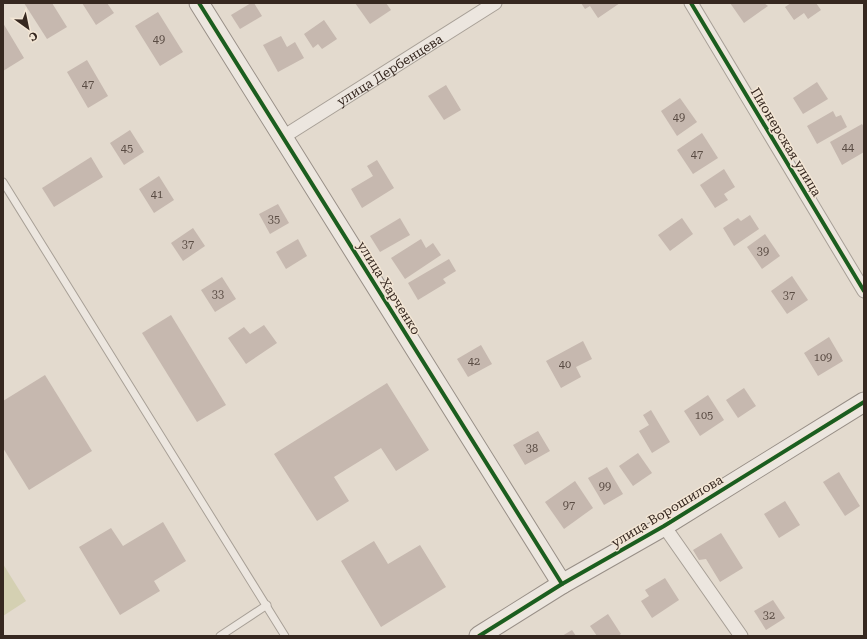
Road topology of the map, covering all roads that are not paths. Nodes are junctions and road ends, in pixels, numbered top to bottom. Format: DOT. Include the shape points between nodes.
graph roads {
  1 [pos="199,3"];
  2 [pos="495,3"];
  3 [pos="691,3"];
  4 [pos="283,137"];
  5 [pos="3,182"];
  6 [pos="864,291"];
  7 [pos="864,402"];
  8 [pos="664,526"];
  9 [pos="562,584"];
  10 [pos="267,605"];
  11 [pos="220,636"];
  12 [pos="285,636"];
  13 [pos="479,636"];
  14 [pos="741,636"];
  1 -- 4 [label="street, улица Харченко"];
  2 -- 4 [label="street, улица Дербенцева"];
  3 -- 6 [label="street, Пионерская улица"];
  4 -- 9 [label="street, улица Харченко"];
  5 -- 10 [label="lane"];
  7 -- 8 [label="street, улица Ворошилова"];
  8 -- 9 [label="street, улица Ворошилова"];
  8 -- 14 [label="street"];
  9 -- 13 [label="street, улица Ворошилова"];
  10 -- 11 [label="lane"];
  10 -- 12 [label="lane"];
}
